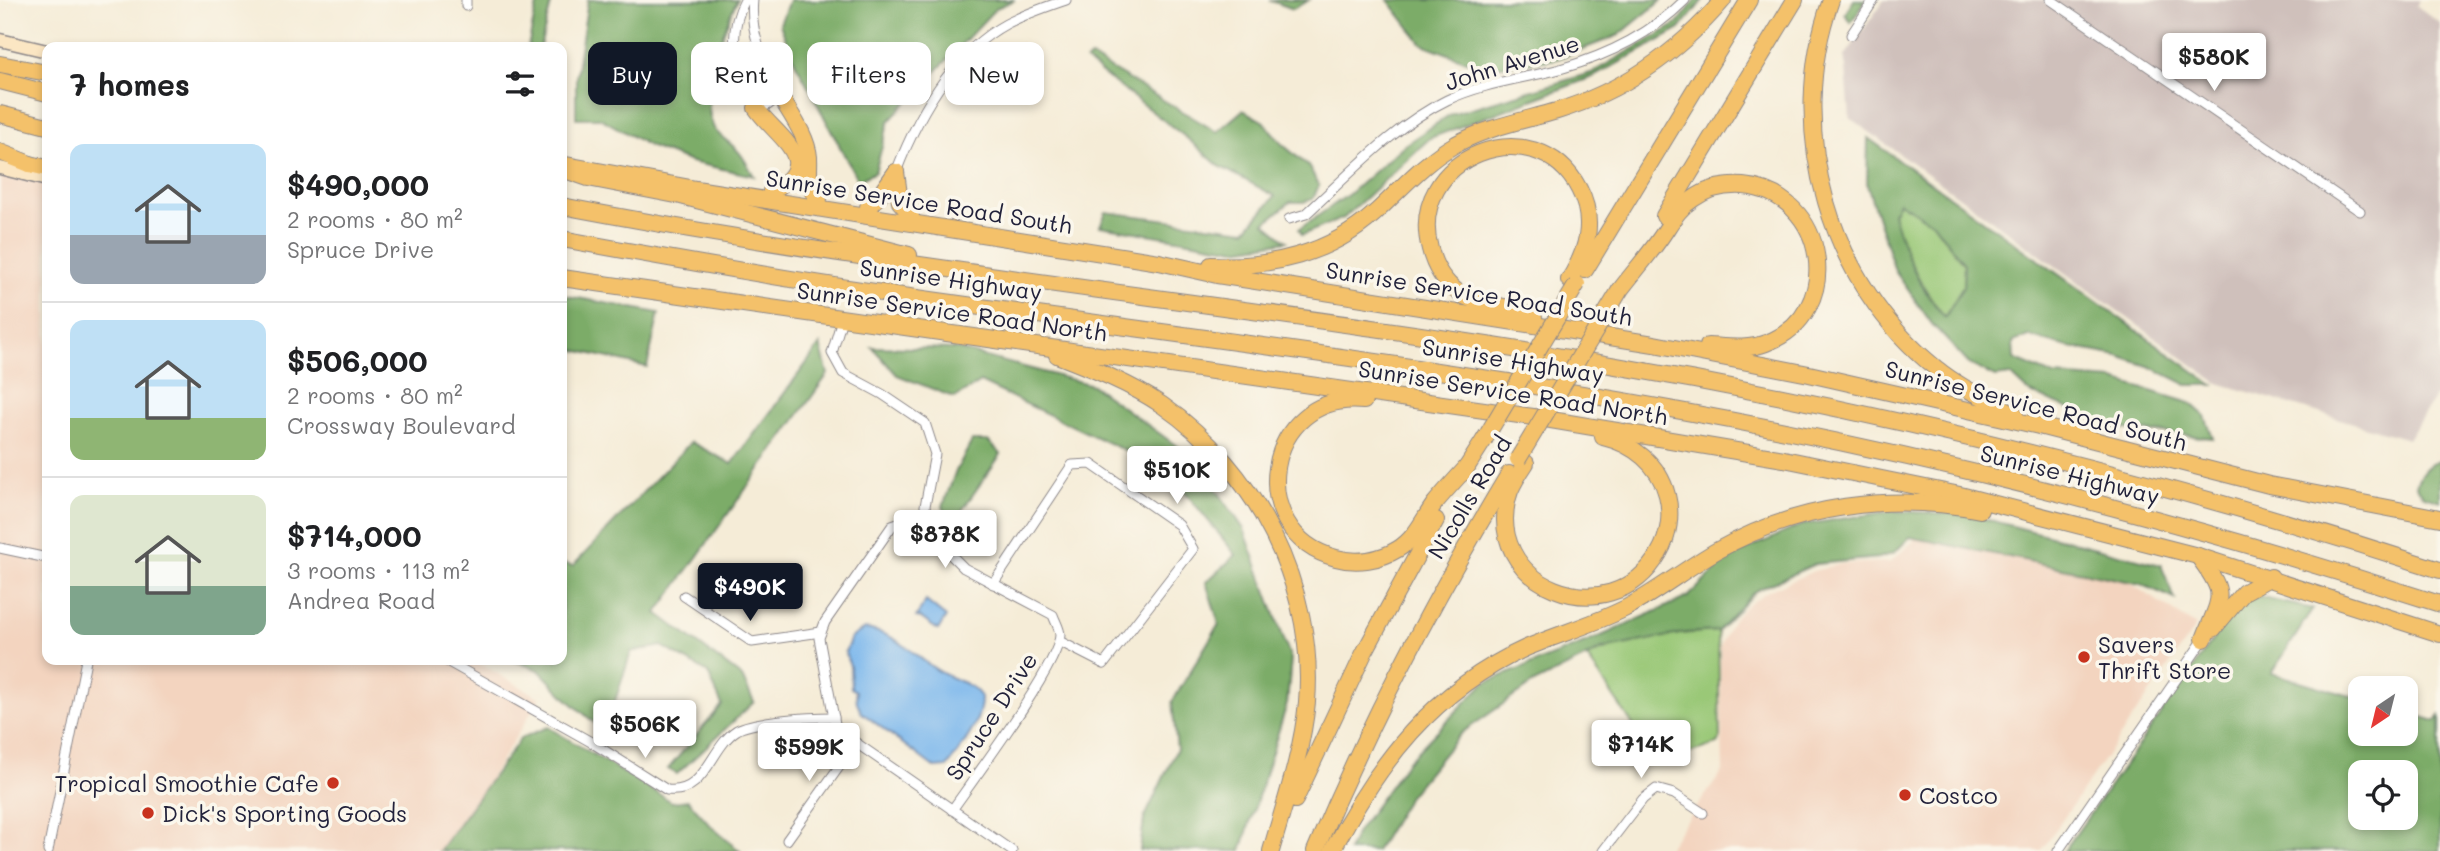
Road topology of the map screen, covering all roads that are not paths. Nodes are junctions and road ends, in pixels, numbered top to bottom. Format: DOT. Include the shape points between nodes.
graph roads {
  1 [pos="745,0"];
  2 [pos="753,0"];
  3 [pos="1066,0"];
  4 [pos="1685,0"];
  5 [pos="1723,0"];
  6 [pos="1749,0"];
  7 [pos="1795,0"];
  8 [pos="1831,0"];
  9 [pos="1874,0"];
  10 [pos="2051,0"];
  11 [pos="1851,35"];
  12 [pos="0,40"];
  13 [pos="734,42"];
  14 [pos="758,42"];
  15 [pos="42,50"];
  16 [pos="0,64"];
  17 [pos="42,73"];
  18 [pos="0,80"];
  19 [pos="42,92"];
  20 [pos="755,105"];
  21 [pos="768,105"];
  22 [pos="785,105"];
  23 [pos="756,108"];
  24 [pos="0,114"];
  25 [pos="42,126"];
  26 [pos="0,154"];
  27 [pos="0,167"];
  28 [pos="42,167"];
  29 [pos="567,168"];
  30 [pos="567,169"];
  31 [pos="896,172"];
  32 [pos="620,175"];
  33 [pos="42,179"];
  34 [pos="771,191"];
  35 [pos="819,199"];
  36 [pos="567,207"];
  37 [pos="868,207"];
  38 [pos="2360,211"];
  39 [pos="911,215"];
  40 [pos="1289,219"];
  41 [pos="1022,239"];
  42 [pos="567,240"];
  43 [pos="567,251"];
  44 [pos="635,253"];
  45 [pos="1159,262"];
  46 [pos="971,272"];
  47 [pos="567,279"];
  48 [pos="1573,282"];
  49 [pos="1620,290"];
  50 [pos="842,319"];
  51 [pos="1570,330"];
  52 [pos="1654,344"];
  53 [pos="1028,345"];
  54 [pos="1439,403"];
  55 [pos="1534,417"];
  56 [pos="2039,426"];
  57 [pos="1522,461"];
  58 [pos="1467,467"];
  59 [pos="2381,507"];
  60 [pos="2440,510"];
  61 [pos="926,514"];
  62 [pos="2440,518"];
  63 [pos="2129,538"];
  64 [pos="0,548"];
  65 [pos="2198,556"];
  66 [pos="42,557"];
  67 [pos="2440,570"];
  68 [pos="2271,578"];
  69 [pos="993,584"];
  70 [pos="684,596"];
  71 [pos="2440,604"];
  72 [pos="821,632"];
  73 [pos="2440,634"];
  74 [pos="2204,639"];
  75 [pos="1059,641"];
  76 [pos="85,665"];
  77 [pos="454,665"];
  78 [pos="834,717"];
  79 [pos="856,743"];
  80 [pos="953,810"];
  81 [pos="1703,813"];
  82 [pos="786,840"];
  83 [pos="48,851"];
  84 [pos="1012,851"];
  85 [pos="1272,851"];
  86 [pos="1315,851"];
  87 [pos="1332,851"];
  88 [pos="1603,851"];
  89 [pos="2058,851"];
  1 -- 13 [label="street"];
  2 -- 14 [label="street"];
  3 -- 31 [label="street" via="1008,23 965,56 928,105"];
  4 -- 40 [label="street, John Avenue" via="1612,50 1446,100 1403,127 1306,214"];
  5 -- 45 [label="highway" via="1676,48 1638,75 1576,104 1499,126 1453,146 1425,165 1365,222 1325,245 1256,265"];
  6 -- 48 [label="highway"];
  7 -- 49 [label="highway"];
  8 -- 56 [label="highway" via="1815,63 1814,136 1826,203 1850,264 1902,337 1937,369"];
  9 -- 11 [label="street"];
  10 -- 38 [label="street"];
  12 -- 15 [label="main road"];
  16 -- 17 [label="highway"];
  18 -- 19 [label="highway"];
  20 -- 23 [label="street"];
  21 -- 23 [label="street"];
  22 -- 35 [label="highway" via="804,140 809,154 808,183"];
  23 -- 34 [label="highway" via="796,156 791,176"];
  24 -- 25 [label="highway"];
  26 -- 28 [label="highway"];
  27 -- 33 [label="main road"];
  29 -- 32 [label="highway, Sunrise Service Road South"];
  30 -- 46 [label="highway"];
  31 -- 37 [label="highway"];
  31 -- 39 [label="highway" via="900,202"];
  32 -- 34 [label="highway"];
  32 -- 41 [label="highway, Sunrise Service Road South"];
  34 -- 35 [label="highway"];
  35 -- 37 [label="highway"];
  36 -- 46 [label="highway, Sunrise Highway"];
  37 -- 39 [label="highway"];
  39 -- 41 [label="highway"];
  41 -- 45 [label="highway, Sunrise Service Road South"];
  42 -- 44 [label="highway, Sunrise Highway"];
  43 -- 44 [label="highway"];
  44 -- 71 [label="highway, Sunrise Highway" via="874,292 1511,382 1758,425 2106,506"];
  45 -- 51 [label="highway, Sunrise Service Road South"];
  46 -- 67 [label="highway, Sunrise Highway" via="1505,348 1794,400 1973,438 2137,480"];
  47 -- 50 [label="highway, Sunrise Service Road North"];
  48 -- 51 [label="highway" via="1585,249 1589,218 1577,184 1561,167 1531,150 1492,149 1462,160 1441,182 1429,210 1427,232 1434,263 1445,280 1476,302"];
  48 -- 58 [label="highway, Nicolls Road, bridge"];
  49 -- 52 [label="highway" via="1679,211 1714,188 1766,191 1787,202 1804,221 1814,243 1817,278 1805,311 1788,331 1754,346"];
  49 -- 57 [label="highway, bridge"];
  50 -- 53 [label="highway, Sunrise Service Road North"];
  50 -- 61 [label="street" via="832,353 843,373 925,423 935,454"];
  51 -- 52 [label="highway, Sunrise Service Road South"];
  52 -- 56 [label="highway, Sunrise Service Road South"];
  53 -- 54 [label="highway, Sunrise Service Road North"];
  53 -- 85 [label="highway" via="1122,382 1183,421 1236,475 1273,535 1298,604 1307,676 1301,743"];
  54 -- 55 [label="highway, Sunrise Service Road North"];
  54 -- 58 [label="highway" via="1351,399 1308,414 1291,431 1280,453 1276,488 1282,513 1312,548 1345,561 1369,560 1408,541"];
  55 -- 57 [label="highway" via="1627,445 1653,467 1665,488 1670,513 1662,548 1648,570 1628,586 1605,595 1563,593 1536,579 1516,556 1506,531 1510,491"];
  55 -- 63 [label="highway, Sunrise Service Road North" via="1878,478"];
  56 -- 59 [label="highway, Sunrise Service Road South" via="2257,482"];
  57 -- 86 [label="highway, Nicolls Road" via="1456,563 1410,647"];
  58 -- 85 [label="highway, Nicolls Road" via="1364,653"];
  59 -- 60 [label="main road"];
  59 -- 62 [label="highway, Sunrise Service Road South"];
  61 -- 69 [label="street, Spruce Drive" via="930,534 964,568"];
  61 -- 72 [label="street" via="892,526"];
  63 -- 65 [label="highway, Sunrise Service Road North"];
  63 -- 87 [label="highway" via="1911,502 1842,506 1759,530 1715,551 1624,609 1526,648 1452,693 1386,761"];
  64 -- 66 [label="street"];
  65 -- 68 [label="highway, Sunrise Service Road North"];
  65 -- 74 [label="highway" via="2220,593"];
  68 -- 73 [label="highway, Sunrise Service Road North"];
  68 -- 74 [label="highway" via="2244,592"];
  69 -- 75 [label="street, Spruce Drive" via="1053,615"];
  69 -- 75 [label="street, Spruce Drive" via="1072,465 1091,464 1179,525 1193,549 1104,664"];
  70 -- 72 [label="street" via="752,642"];
  72 -- 78 [label="street, Spruce Drive"];
  74 -- 89 [label="street"];
  75 -- 80 [label="street, Spruce Drive" via="1030,696"];
  76 -- 83 [label="street"];
  77 -- 78 [label="street" via="591,742 659,787 673,791 696,782 736,731 788,720"];
  78 -- 79 [label="street, Spruce Drive" via="836,729"];
  79 -- 80 [label="street, Spruce Drive"];
  79 -- 82 [label="street"];
  80 -- 84 [label="street, Spruce Drive"];
  81 -- 88 [label="street" via="1656,789"];
}
